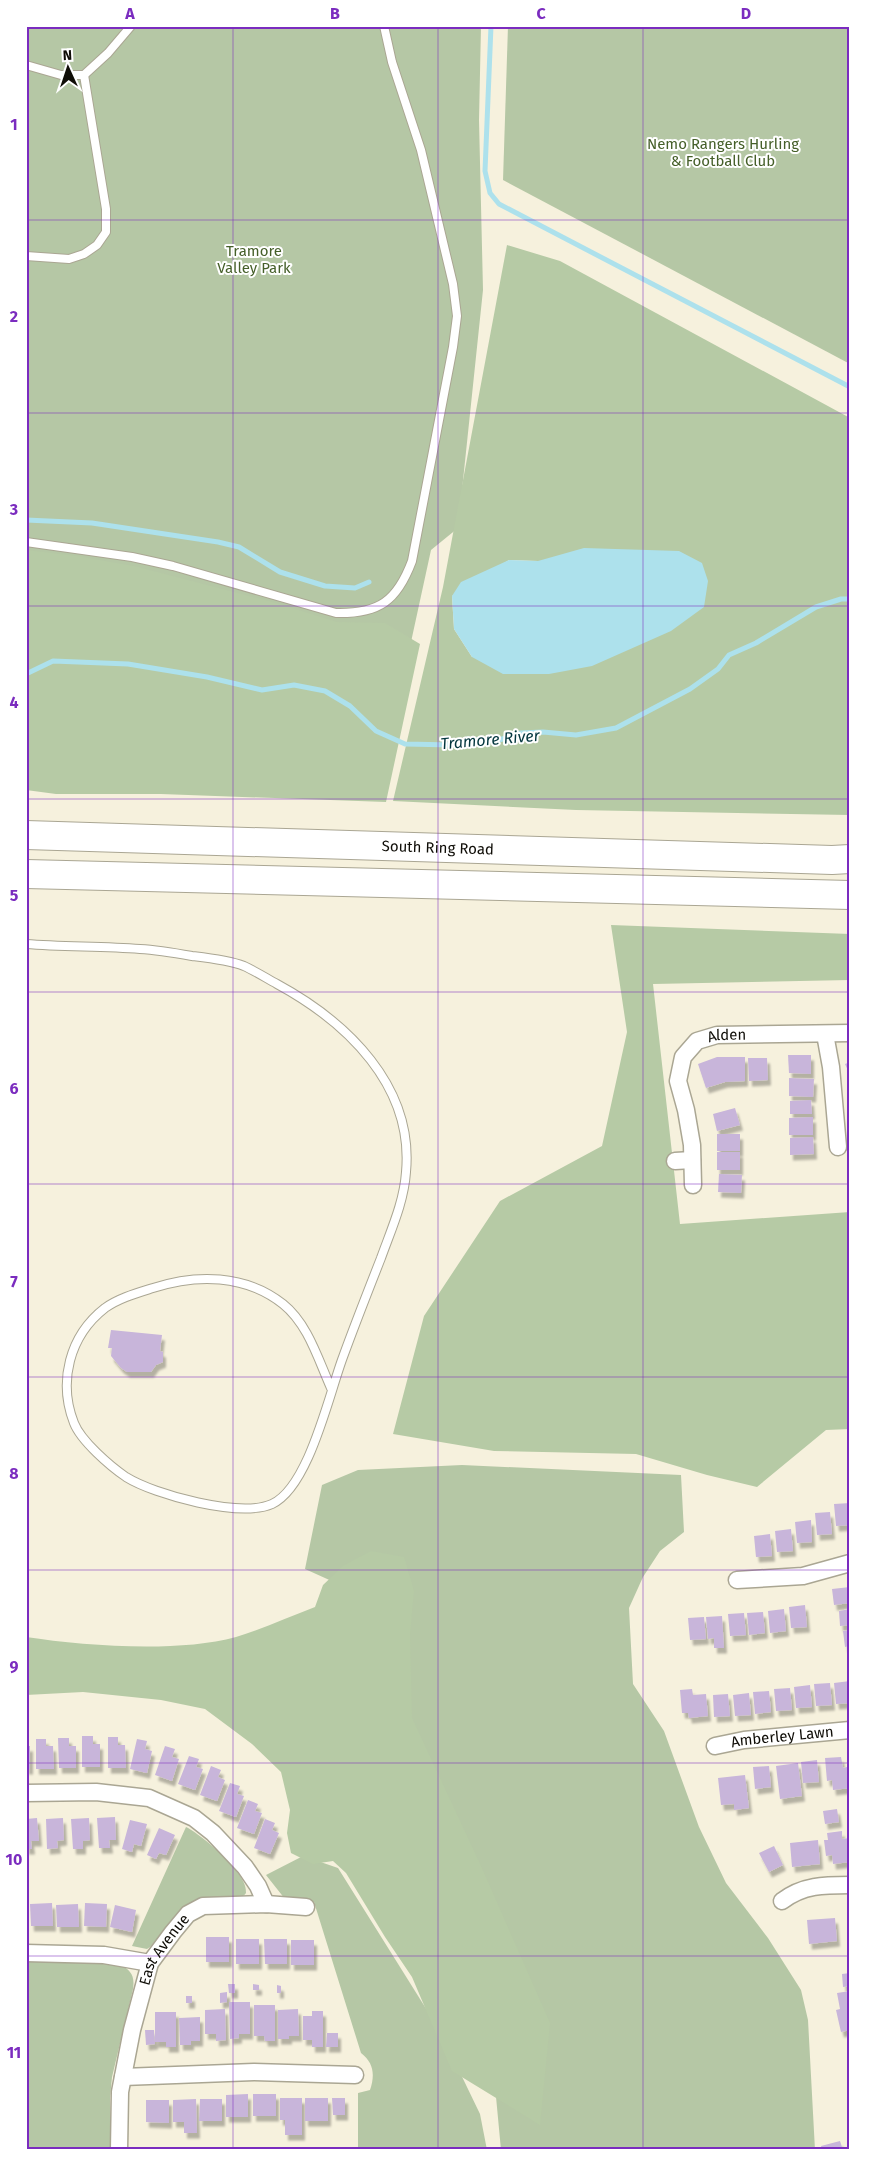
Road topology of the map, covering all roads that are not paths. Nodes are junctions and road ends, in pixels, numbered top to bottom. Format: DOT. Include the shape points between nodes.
graph roads {
  1 [pos="131,26"];
  2 [pos="384,26"];
  3 [pos="26,65"];
  4 [pos="84,75"];
  5 [pos="26,256"];
  6 [pos="26,542"];
  7 [pos="26,820"];
  8 [pos="26,835"];
  9 [pos="190,839"];
  10 [pos="850,859"];
  11 [pos="26,874"];
  12 [pos="850,895"];
  13 [pos="26,944"];
  14 [pos="850,1033"];
  15 [pos="825,1034"];
  16 [pos="838,1147"];
  17 [pos="692,1160"];
  18 [pos="675,1161"];
  19 [pos="693,1185"];
  20 [pos="332,1388"];
  21 [pos="850,1563"];
  22 [pos="737,1580"];
  23 [pos="850,1730"];
  24 [pos="715,1746"];
  25 [pos="26,1793"];
  26 [pos="850,1885"];
  27 [pos="782,1901"];
  28 [pos="266,1904"];
  29 [pos="306,1907"];
  30 [pos="26,1953"];
  31 [pos="150,1963"];
  32 [pos="355,2075"];
  33 [pos="123,2076"];
  34 [pos="119,2150"];
  1 -- 4 [label="lane"];
  2 -- 6 [label="lane" via="392,62 425,165 453,284 457,316 412,561 400,589 374,608 336,613 132,556"];
  3 -- 4 [label="lane" via="61,75"];
  4 -- 5 [label="lane" via="106,209 106,232 97,245 69,259"];
  7 -- 9 [label="highway"];
  8 -- 9 [label="highway, South Ring Road"];
  9 -- 10 [label="highway, South Ring Road" via="601,854"];
  11 -- 12 [label="highway"];
  13 -- 20 [label="lane" via="142,949 211,958 243,966 324,1013 359,1046 379,1071 394,1095 405,1126 406,1174 398,1214"];
  14 -- 15 [label="street, Alden"];
  15 -- 16 [label="street"];
  15 -- 17 [label="street, Alden" via="717,1035 697,1041 683,1058 678,1081 686,1110"];
  17 -- 18 [label="street"];
  17 -- 19 [label="street, Alden"];
  20 -- 20 [label="lane" via="304,1468 274,1504 250,1508 222,1507 154,1490 126,1476 96,1452 76,1428 66,1400 67,1367 79,1338 102,1310 128,1296 202,1277 233,1281 282,1303 300,1321"];
  21 -- 22 [label="street" via="803,1576"];
  23 -- 24 [label="street, Amberley Lawn" via="744,1740"];
  25 -- 28 [label="street" via="96,1792 149,1798 194,1818 245,1867"];
  26 -- 27 [label="street" via="795,1891"];
  28 -- 29 [label="street, East Avenue"];
  28 -- 31 [label="street, East Avenue" via="196,1908"];
  30 -- 31 [label="street" via="104,1955"];
  31 -- 33 [label="street, East Avenue"];
  32 -- 33 [label="street" via="254,2072"];
  33 -- 34 [label="street, East Avenue"];
}
